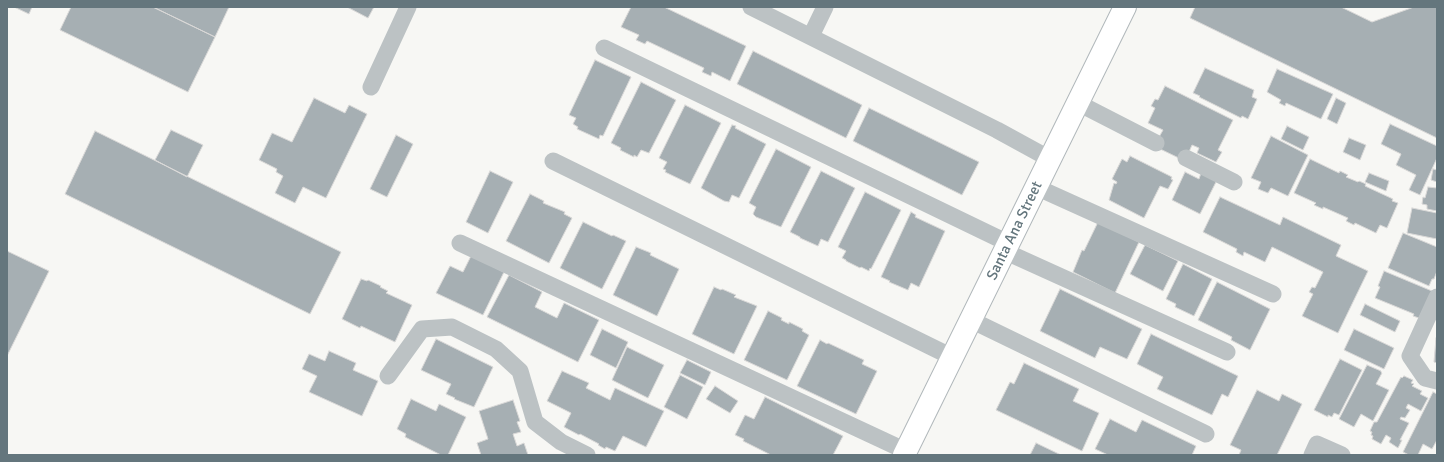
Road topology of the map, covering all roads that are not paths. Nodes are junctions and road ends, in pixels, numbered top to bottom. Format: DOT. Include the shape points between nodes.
graph roads {
  1 [pos="408,7"];
  2 [pos="752,7"];
  3 [pos="825,7"];
  4 [pos="1125,7"];
  5 [pos="811,36"];
  6 [pos="604,48"];
  7 [pos="371,87"];
  8 [pos="1078,103"];
  9 [pos="1156,143"];
  10 [pos="1186,158"];
  11 [pos="1050,159"];
  12 [pos="553,161"];
  13 [pos="1234,182"];
  14 [pos="1036,187"];
  15 [pos="460,243"];
  16 [pos="1006,247"];
  17 [pos="1273,294"];
  18 [pos="1437,298"];
  19 [pos="971,320"];
  20 [pos="1227,352"];
  21 [pos="952,357"];
  22 [pos="388,376"];
  23 [pos="1437,381"];
  24 [pos="1206,434"];
  25 [pos="905,453"];
  26 [pos="586,455"];
  27 [pos="1312,455"];
  28 [pos="1342,455"];
  1 -- 7 [label="lane"];
  2 -- 5 [label="lane"];
  3 -- 5 [label="lane"];
  4 -- 8 [label="street, Santa Ana Street"];
  5 -- 11 [label="lane"];
  6 -- 16 [label="lane"];
  8 -- 9 [label="lane"];
  8 -- 11 [label="street, Santa Ana Street"];
  10 -- 13 [label="lane"];
  11 -- 14 [label="street, Santa Ana Street"];
  12 -- 21 [label="lane"];
  14 -- 16 [label="street, Santa Ana Street"];
  14 -- 17 [label="lane"];
  15 -- 25 [label="lane"];
  16 -- 19 [label="street, Santa Ana Street"];
  16 -- 20 [label="lane"];
  18 -- 23 [label="lane" via="1410,356 1425,378"];
  19 -- 21 [label="street, Santa Ana Street"];
  19 -- 24 [label="lane"];
  21 -- 25 [label="street, Santa Ana Street"];
  22 -- 26 [label="lane" via="422,329 452,328 496,349 520,371 535,422 561,442"];
  27 -- 28 [label="lane" via="1317,444"];
}
